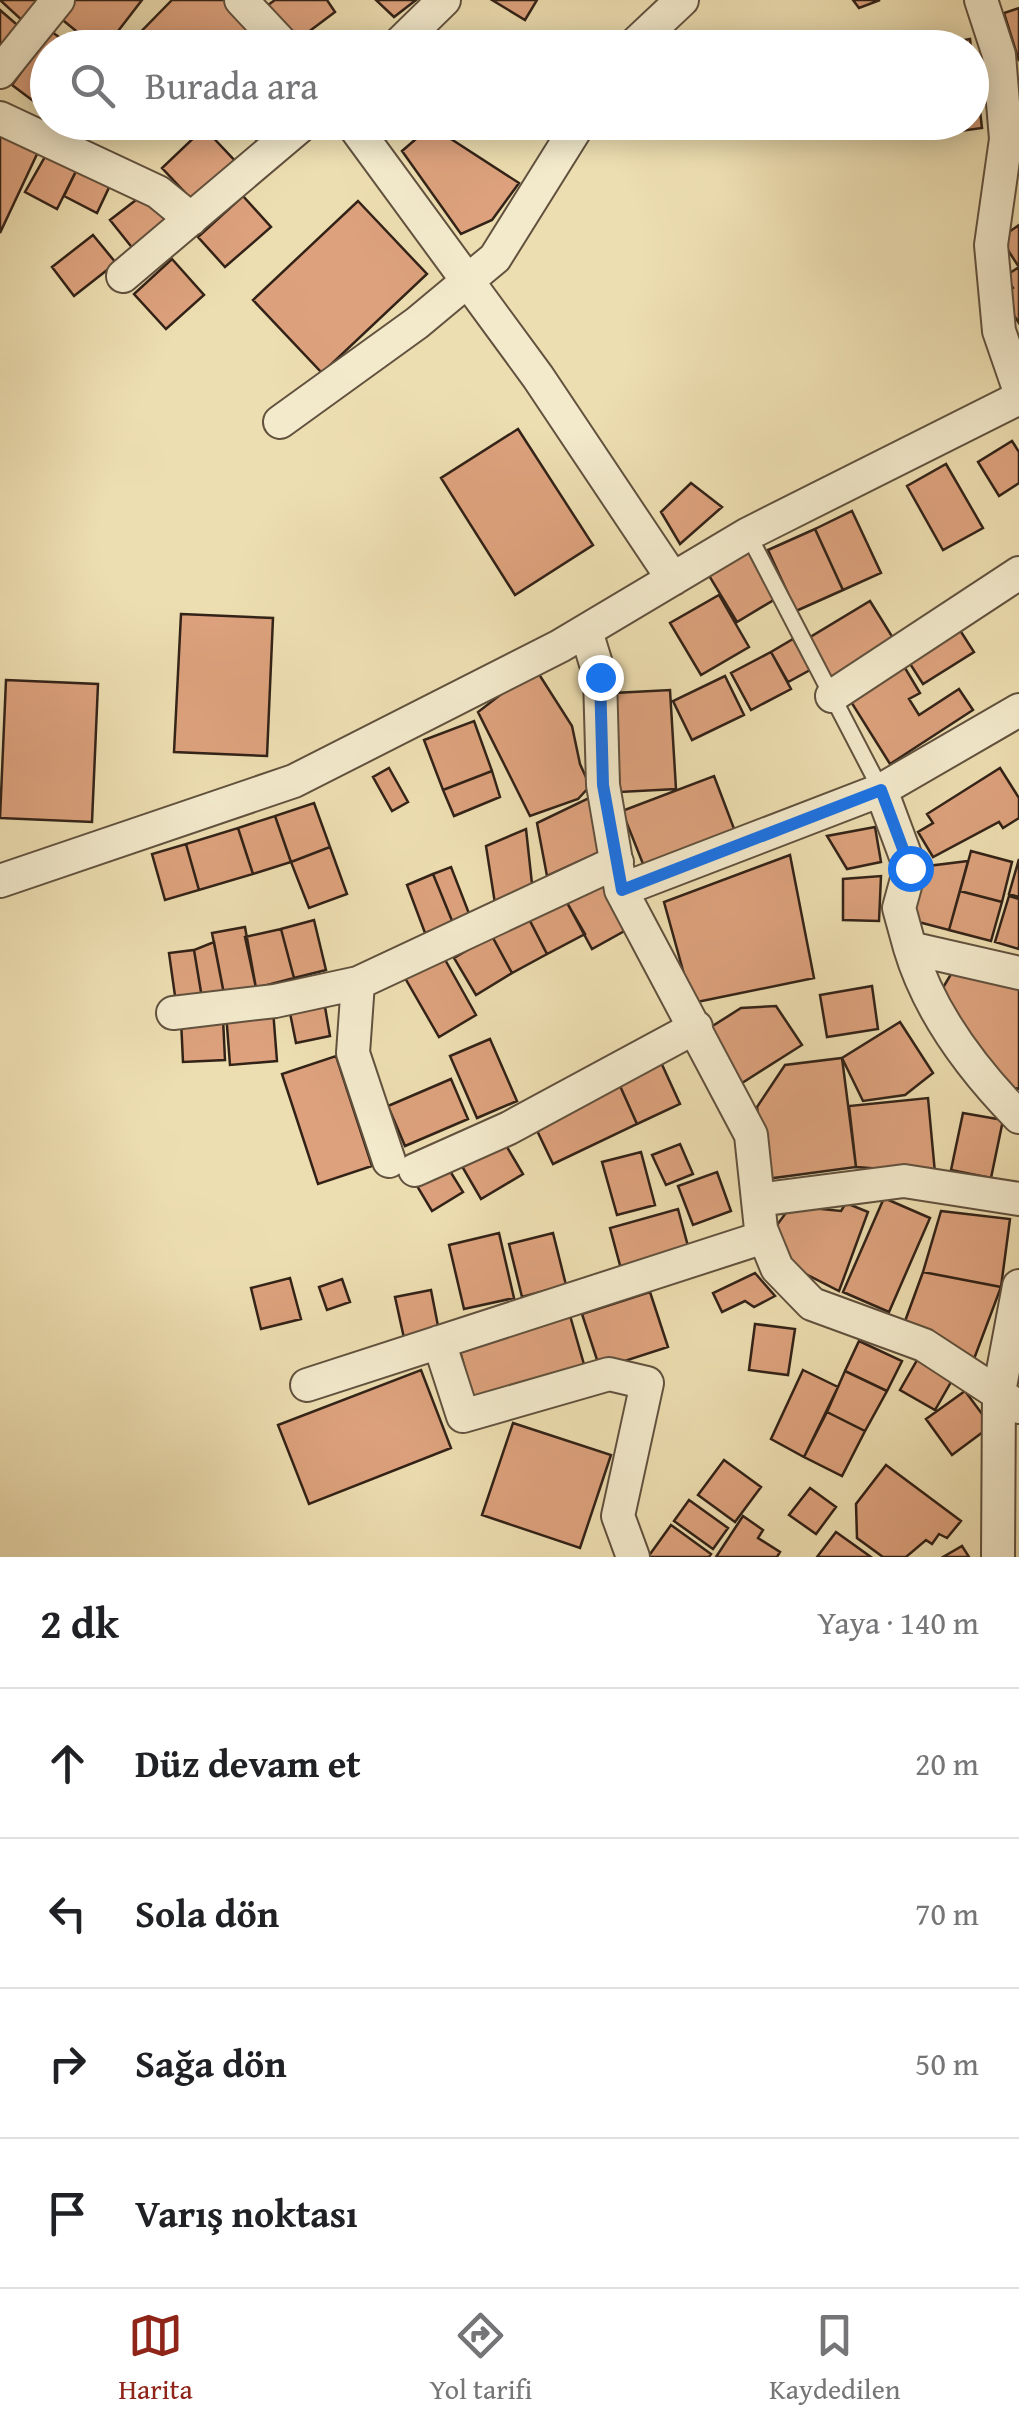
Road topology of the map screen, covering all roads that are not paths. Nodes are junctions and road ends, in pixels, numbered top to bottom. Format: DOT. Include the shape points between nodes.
graph roads {
  1 [pos="58,0"];
  2 [pos="241,0"];
  3 [pos="444,0"];
  4 [pos="682,0"];
  5 [pos="980,0"];
  6 [pos="34,30"];
  7 [pos="269,30"];
  8 [pos="413,30"];
  9 [pos="651,30"];
  10 [pos="30,35"];
  11 [pos="0,72"];
  12 [pos="0,118"];
  13 [pos="30,132"];
  14 [pos="1012,135"];
  15 [pos="47,140"];
  16 [pos="284,140"];
  17 [pos="364,140"];
  18 [pos="569,140"];
  19 [pos="191,219"];
  20 [pos="123,276"];
  21 [pos="468,280"];
  22 [pos="1019,388"];
  23 [pos="1019,398"];
  24 [pos="280,422"];
  25 [pos="748,534"];
  26 [pos="1019,573"];
  27 [pos="673,579"];
  28 [pos="586,631"];
  29 [pos="832,696"];
  30 [pos="1019,710"];
  31 [pos="881,790"];
  32 [pos="619,876"];
  33 [pos="0,881"];
  34 [pos="910,948"];
  35 [pos="1019,973"];
  36 [pos="358,983"];
  37 [pos="173,1013"];
  38 [pos="696,1027"];
  39 [pos="1019,1117"];
  40 [pos="1019,1199"];
  41 [pos="758,1200"];
  42 [pos="764,1236"];
  43 [pos="1019,1286"];
  44 [pos="439,1342"];
  45 [pos="307,1385"];
  46 [pos="1009,1399"];
  47 [pos="633,1557"];
  48 [pos="998,1557"];
  1 -- 6 [label="street"];
  2 -- 7 [label="street"];
  3 -- 8 [label="street"];
  4 -- 9 [label="street"];
  5 -- 14 [label="street" via="999,54"];
  10 -- 11 [label="street"];
  12 -- 13 [label="street"];
  14 -- 22 [label="street" via="991,245 999,331"];
  15 -- 19 [label="street" via="158,192"];
  16 -- 19 [label="street"];
  17 -- 21 [label="street"];
  18 -- 21 [label="street" via="494,258"];
  19 -- 20 [label="street"];
  21 -- 24 [label="street"];
  21 -- 27 [label="street"];
  23 -- 25 [label="street"];
  25 -- 27 [label="street"];
  25 -- 29 [label="lane"];
  26 -- 29 [label="street"];
  27 -- 28 [label="street"];
  28 -- 32 [label="street" via="600,677 603,785"];
  28 -- 33 [label="street" via="294,781"];
  29 -- 31 [label="lane"];
  30 -- 31 [label="street"];
  31 -- 32 [label="street"];
  31 -- 34 [label="street" via="910,868 899,908"];
  32 -- 36 [label="street"];
  32 -- 38 [label="street"];
  34 -- 35 [label="street"];
  34 -- 39 [label="street" via="923,991"];
  36 -- 37 [label="street" via="275,1002"];
  36 -- 38 [label="street" via="353,1053 402,1166 510,1128"];
  38 -- 41 [label="street" via="751,1134"];
  40 -- 41 [label="street" via="904,1181"];
  41 -- 42 [label="street"];
  42 -- 44 [label="street"];
  42 -- 46 [label="street" via="777,1268 812,1304 924,1345"];
  43 -- 46 [label="street"];
  44 -- 45 [label="street"];
  44 -- 47 [label="street" via="463,1416 609,1374 647,1383 618,1516"];
  46 -- 48 [label="street"];
}
